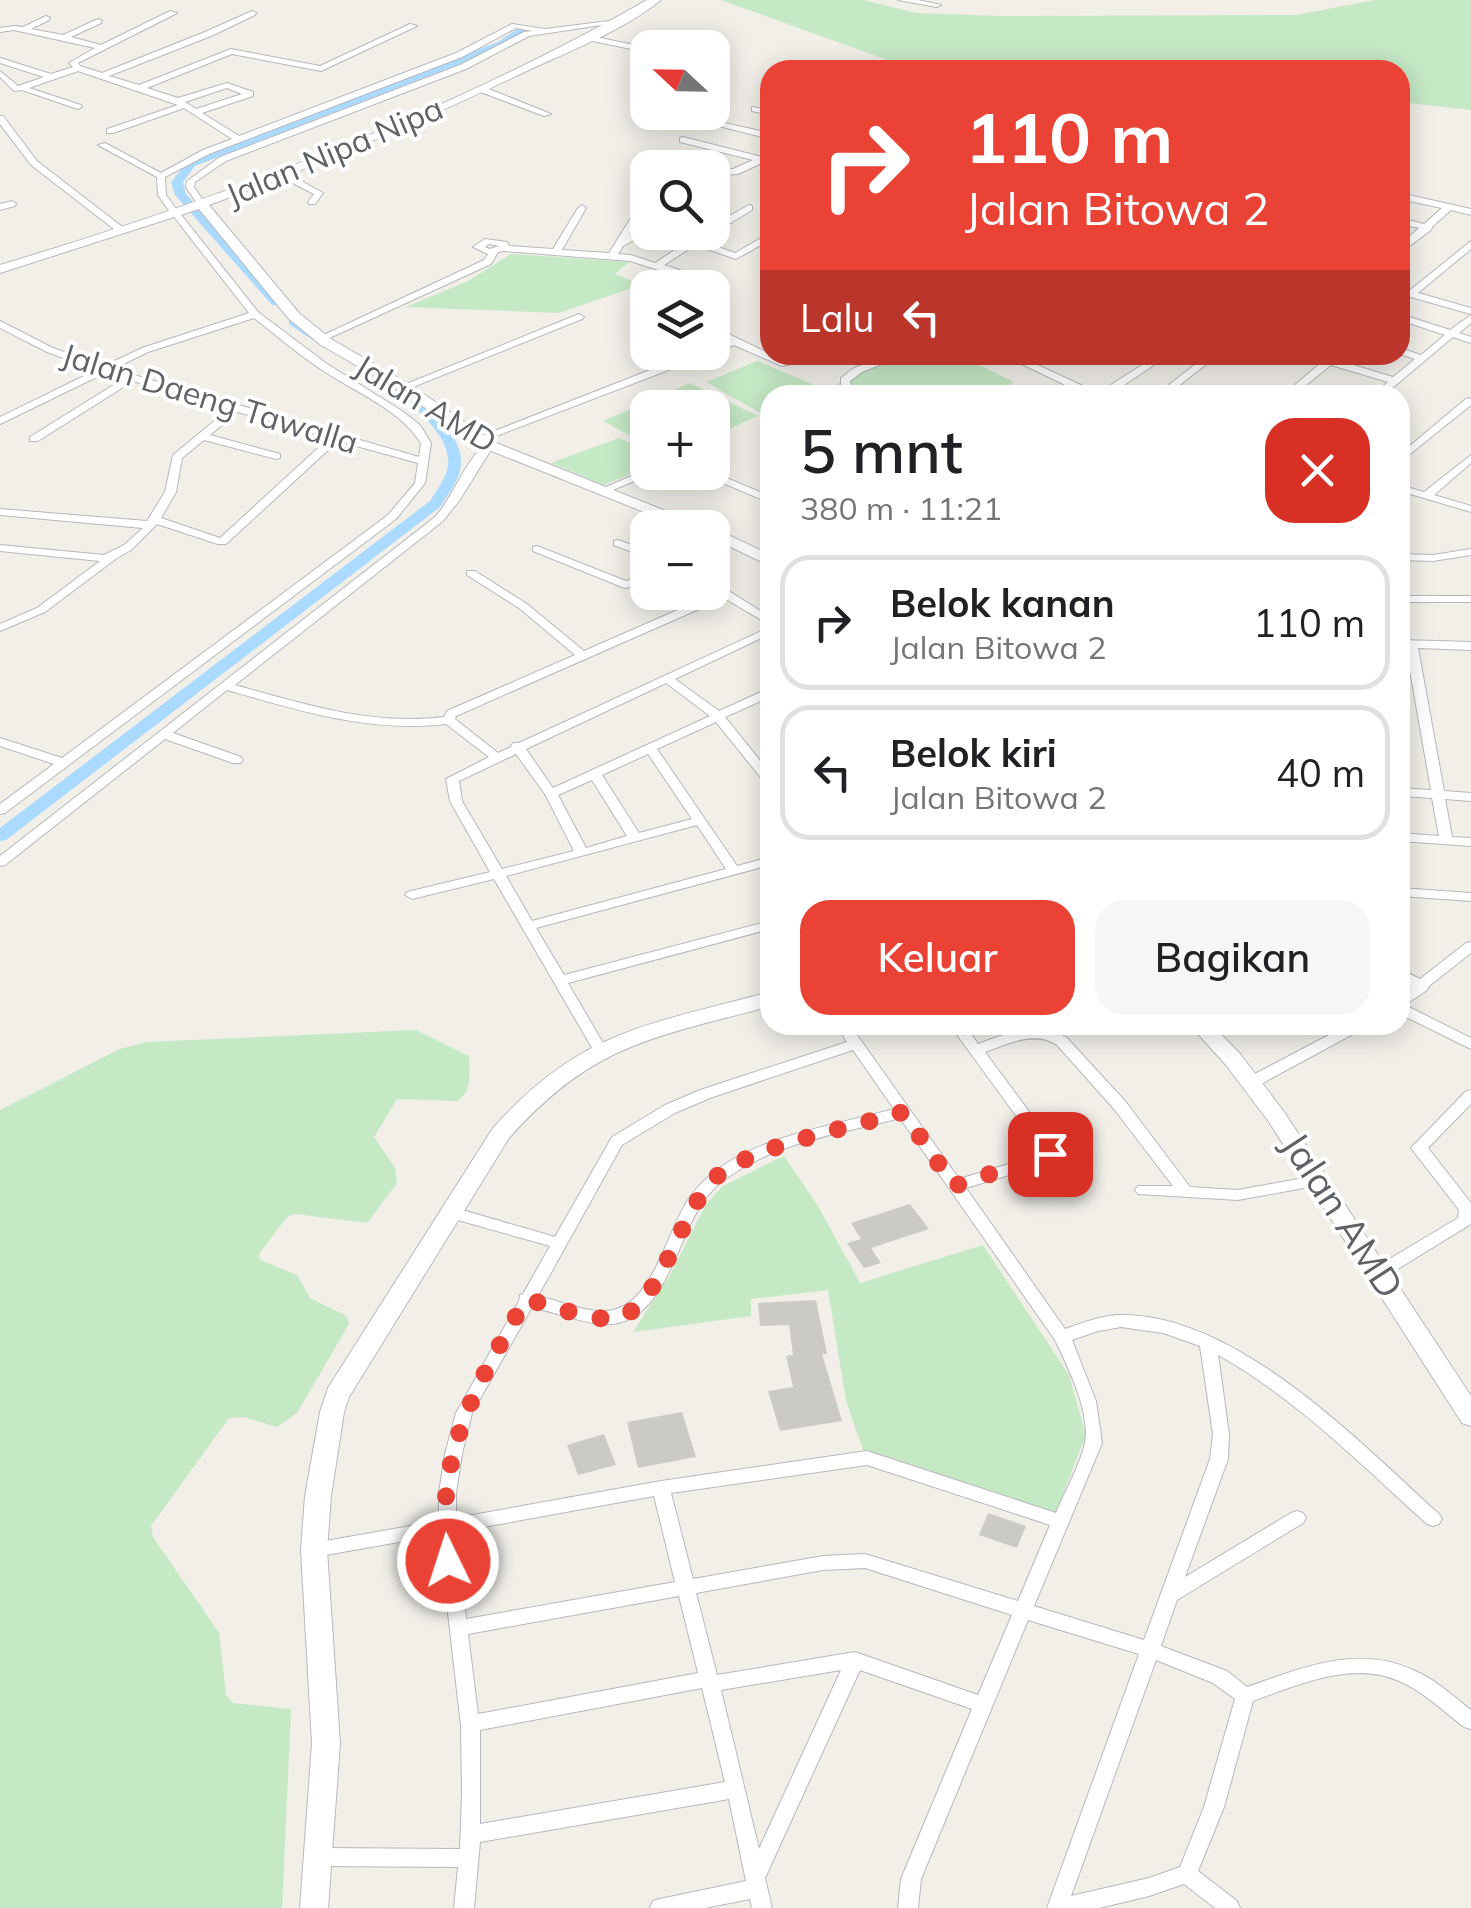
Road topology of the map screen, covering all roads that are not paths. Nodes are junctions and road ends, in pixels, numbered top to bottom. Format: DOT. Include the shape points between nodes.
graph roads {
  1 [pos="655,0"];
  2 [pos="902,0"];
  3 [pos="937,6"];
  4 [pos="252,12"];
  5 [pos="172,13"];
  6 [pos="46,18"];
  7 [pos="0,20"];
  8 [pos="98,21"];
  9 [pos="617,22"];
  10 [pos="413,26"];
  11 [pos="532,27"];
  12 [pos="12,28"];
  13 [pos="0,30"];
  14 [pos="23,30"];
  15 [pos="64,38"];
  16 [pos="591,38"];
  17 [pos="630,47"];
  18 [pos="102,48"];
  19 [pos="0,60"];
  20 [pos="78,68"];
  21 [pos="0,73"];
  22 [pos="104,75"];
  23 [pos="52,77"];
  24 [pos="19,88"];
  25 [pos="140,88"];
  26 [pos="480,89"];
  27 [pos="182,103"];
  28 [pos="78,107"];
  29 [pos="755,110"];
  30 [pos="199,111"];
  31 [pos="760,111"];
  32 [pos="547,114"];
  33 [pos="0,118"];
  34 [pos="730,126"];
  35 [pos="3,131"];
  36 [pos="110,131"];
  37 [pos="760,134"];
  38 [pos="239,140"];
  39 [pos="683,140"];
  40 [pos="102,145"];
  41 [pos="760,159"];
  42 [pos="760,163"];
  43 [pos="730,172"];
  44 [pos="284,175"];
  45 [pos="161,176"];
  46 [pos="1410,198"];
  47 [pos="312,202"];
  48 [pos="12,204"];
  49 [pos="0,207"];
  50 [pos="200,207"];
  51 [pos="582,208"];
  52 [pos="750,208"];
  53 [pos="1450,208"];
  54 [pos="1471,212"];
  55 [pos="178,213"];
  56 [pos="730,220"];
  57 [pos="1410,224"];
  58 [pos="630,227"];
  59 [pos="1428,228"];
  60 [pos="122,231"];
  61 [pos="630,239"];
  62 [pos="760,242"];
  63 [pos="1410,242"];
  64 [pos="620,244"];
  65 [pos="1471,244"];
  66 [pos="499,250"];
  67 [pos="682,250"];
  68 [pos="699,250"];
  69 [pos="713,250"];
  70 [pos="556,252"];
  71 [pos="679,252"];
  72 [pos="612,256"];
  73 [pos="658,264"];
  74 [pos="0,269"];
  75 [pos="673,270"];
  76 [pos="1410,289"];
  77 [pos="1410,293"];
  78 [pos="384,308"];
  79 [pos="255,314"];
  80 [pos="1471,314"];
  81 [pos="579,317"];
  82 [pos="1410,320"];
  83 [pos="0,324"];
  84 [pos="1453,334"];
  85 [pos="320,338"];
  86 [pos="730,340"];
  87 [pos="1471,340"];
  88 [pos="734,342"];
  89 [pos="730,343"];
  90 [pos="760,353"];
  91 [pos="1410,355"];
  92 [pos="1421,358"];
  93 [pos="872,365"];
  94 [pos="1030,365"];
  95 [pos="1148,365"];
  96 [pos="1201,365"];
  97 [pos="1324,365"];
  98 [pos="1342,365"];
  99 [pos="104,370"];
  100 [pos="662,370"];
  101 [pos="131,378"];
  102 [pos="1394,381"];
  103 [pos="846,385"];
  104 [pos="1072,385"];
  105 [pos="1117,385"];
  106 [pos="1174,385"];
  107 [pos="1300,385"];
  108 [pos="1389,385"];
  109 [pos="404,387"];
  110 [pos="1470,400"];
  111 [pos="236,408"];
  112 [pos="0,420"];
  113 [pos="201,436"];
  114 [pos="336,437"];
  115 [pos="34,439"];
  116 [pos="484,442"];
  117 [pos="1410,451"];
  118 [pos="276,456"];
  119 [pos="1471,458"];
  120 [pos="424,462"];
  121 [pos="1471,471"];
  122 [pos="1454,473"];
  123 [pos="630,479"];
  124 [pos="730,484"];
  125 [pos="606,489"];
  126 [pos="1410,491"];
  127 [pos="760,496"];
  128 [pos="1426,496"];
  129 [pos="657,510"];
  130 [pos="0,512"];
  131 [pos="1469,512"];
  132 [pos="152,522"];
  133 [pos="730,540"];
  134 [pos="618,543"];
  135 [pos="630,547"];
  136 [pos="0,548"];
  137 [pos="537,549"];
  138 [pos="1471,552"];
  139 [pos="760,553"];
  140 [pos="1410,557"];
  141 [pos="111,558"];
  142 [pos="471,573"];
  143 [pos="630,583"];
  144 [pos="1410,599"];
  145 [pos="1471,599"];
  146 [pos="760,615"];
  147 [pos="0,628"];
  148 [pos="760,635"];
  149 [pos="1410,644"];
  150 [pos="1471,646"];
  151 [pos="583,656"];
  152 [pos="1410,667"];
  153 [pos="666,678"];
  154 [pos="226,686"];
  155 [pos="760,697"];
  156 [pos="718,716"];
  157 [pos="450,721"];
  158 [pos="166,735"];
  159 [pos="0,742"];
  160 [pos="517,746"];
  161 [pos="651,749"];
  162 [pos="495,756"];
  163 [pos="238,760"];
  164 [pos="61,762"];
  165 [pos="760,768"];
  166 [pos="595,774"];
  167 [pos="1410,793"];
  168 [pos="551,794"];
  169 [pos="1437,794"];
  170 [pos="1471,797"];
  171 [pos="0,810"];
  172 [pos="698,821"];
  173 [pos="635,838"];
  174 [pos="1410,838"];
  175 [pos="1446,840"];
  176 [pos="1471,842"];
  177 [pos="582,853"];
  178 [pos="0,862"];
  179 [pos="760,864"];
  180 [pos="734,871"];
  181 [pos="500,872"];
  182 [pos="1410,893"];
  183 [pos="412,896"];
  184 [pos="1471,896"];
  185 [pos="529,926"];
  186 [pos="760,928"];
  187 [pos="1471,946"];
  188 [pos="1410,980"];
  189 [pos="560,981"];
  190 [pos="1422,987"];
  191 [pos="1410,997"];
  192 [pos="760,1002"];
  193 [pos="1410,1010"];
  194 [pos="850,1035"];
  195 [pos="964,1035"];
  196 [pos="1028,1035"];
  197 [pos="1046,1035"];
  198 [pos="1210,1035"];
  199 [pos="1340,1035"];
  200 [pos="1467,1037"];
  201 [pos="856,1044"];
  202 [pos="600,1050"];
  203 [pos="975,1050"];
  204 [pos="1254,1081"];
  205 [pos="1471,1096"];
  206 [pos="903,1112"];
  207 [pos="1320,1180"];
  208 [pos="954,1186"];
  209 [pos="1143,1190"];
  210 [pos="1184,1191"];
  211 [pos="452,1213"];
  212 [pos="558,1243"];
  213 [pos="1382,1270"];
  214 [pos="526,1299"];
  215 [pos="1062,1337"];
  216 [pos="1208,1344"];
  217 [pos="1468,1404"];
  218 [pos="660,1488"];
  219 [pos="1297,1518"];
  220 [pos="1433,1519"];
  221 [pos="1062,1522"];
  222 [pos="444,1528"];
  223 [pos="314,1550"];
  224 [pos="686,1586"];
  225 [pos="1169,1596"];
  226 [pos="1025,1612"];
  227 [pos="458,1628"];
  228 [pos="1150,1650"];
  229 [pos="856,1660"];
  230 [pos="708,1681"];
  231 [pos="1245,1696"];
  232 [pos="986,1705"];
  233 [pos="1471,1721"];
  234 [pos="470,1724"];
  235 [pos="736,1788"];
  236 [pos="472,1834"];
  237 [pos="320,1857"];
  238 [pos="470,1858"];
  239 [pos="1187,1874"];
  240 [pos="758,1892"];
  241 [pos="314,1908"];
  242 [pos="464,1908"];
  243 [pos="660,1908"];
  244 [pos="908,1908"];
  245 [pos="1059,1908"];
  246 [pos="1230,1908"];
  1 -- 9 [label="street, Jalan Nipa Nipa"];
  2 -- 3 [label="street"];
  4 -- 22 [label="street"];
  5 -- 18 [label="street"];
  6 -- 14 [label="street"];
  7 -- 12 [label="street"];
  8 -- 15 [label="street"];
  9 -- 11 [label="street"];
  9 -- 16 [label="street, Jalan Nipa Nipa"];
  10 -- 25 [label="street" via="321,69 231,51"];
  11 -- 38 [label="street"];
  11 -- 50 [label="street" via="462,67 210,165 190,188"];
  12 -- 13 [label="street"];
  12 -- 14 [label="street"];
  14 -- 15 [label="street"];
  15 -- 18 [label="street"];
  16 -- 17 [label="street"];
  16 -- 26 [label="street, Jalan Nipa Nipa"];
  18 -- 20 [label="street" via="75,61"];
  19 -- 23 [label="street"];
  20 -- 22 [label="street"];
  20 -- 23 [label="street"];
  21 -- 24 [label="street"];
  22 -- 25 [label="street"];
  23 -- 24 [label="street"];
  24 -- 28 [label="street"];
  25 -- 27 [label="street"];
  26 -- 32 [label="street"];
  26 -- 44 [label="street, Jalan Nipa Nipa"];
  27 -- 30 [label="street"];
  27 -- 30 [label="street" via="227,85 250,94"];
  27 -- 36 [label="street"];
  29 -- 31 [label="street"];
  30 -- 38 [label="street"];
  33 -- 35 [label="street"];
  34 -- 37 [label="street"];
  35 -- 60 [label="street" via="45,173"];
  38 -- 45 [label="street"];
  39 -- 41 [label="street"];
  40 -- 45 [label="street"];
  42 -- 43 [label="street"];
  44 -- 47 [label="street" via="316,188"];
  44 -- 50 [label="street, Jalan Nipa Nipa"];
  45 -- 55 [label="street" via="162,195"];
  46 -- 53 [label="street"];
  48 -- 49 [label="street"];
  50 -- 55 [label="street, Jalan Nipa Nipa"];
  50 -- 85 [label="street, Jalan AMD"];
  51 -- 70 [label="street"];
  52 -- 56 [label="street"];
  53 -- 54 [label="street"];
  53 -- 59 [label="street"];
  55 -- 60 [label="street, Jalan Nipa Nipa"];
  55 -- 79 [label="street"];
  57 -- 59 [label="street"];
  58 -- 64 [label="street"];
  59 -- 63 [label="street"];
  60 -- 74 [label="street, Jalan Nipa Nipa"];
  61 -- 64 [label="street"];
  62 -- 69 [label="street" via="736,256"];
  64 -- 72 [label="street"];
  65 -- 76 [label="street"];
  66 -- 70 [label="street"];
  66 -- 78 [label="street" via="488,262"];
  66 -- 78 [label="street" via="481,251 386,300"];
  67 -- 71 [label="street"];
  68 -- 71 [label="street"];
  70 -- 72 [label="street"];
  71 -- 73 [label="street"];
  72 -- 73 [label="street"];
  73 -- 75 [label="street"];
  77 -- 80 [label="street"];
  78 -- 85 [label="street"];
  79 -- 99 [label="street"];
  79 -- 120 [label="street" via="416,427 426,443"];
  80 -- 84 [label="street"];
  81 -- 109 [label="street"];
  82 -- 84 [label="street"];
  83 -- 99 [label="street, Jalan Daeng Tawalla"];
  84 -- 87 [label="street"];
  84 -- 92 [label="street"];
  85 -- 109 [label="street, Jalan AMD"];
  86 -- 88 [label="street"];
  88 -- 89 [label="street"];
  88 -- 90 [label="street"];
  91 -- 92 [label="street"];
  92 -- 102 [label="street"];
  93 -- 103 [label="street"];
  94 -- 104 [label="street"];
  95 -- 105 [label="street"];
  96 -- 106 [label="street"];
  97 -- 107 [label="street"];
  98 -- 102 [label="street"];
  99 -- 101 [label="street, Jalan Daeng Tawalla"];
  99 -- 112 [label="street"];
  100 -- 116 [label="street"];
  101 -- 111 [label="street, Jalan Daeng Tawalla"];
  101 -- 115 [label="street"];
  102 -- 108 [label="street"];
  109 -- 116 [label="street, Jalan AMD"];
  110 -- 117 [label="street"];
  111 -- 113 [label="street"];
  111 -- 114 [label="street, Jalan Daeng Tawalla"];
  113 -- 118 [label="street"];
  113 -- 132 [label="street" via="177,457 174,481"];
  114 -- 120 [label="street, Jalan Daeng Tawalla"];
  114 -- 132 [label="street" via="222,542"];
  116 -- 125 [label="street, Jalan AMD"];
  116 -- 154 [label="street" via="463,490 439,518"];
  119 -- 122 [label="street"];
  120 -- 164 [label="street" via="420,484 392,517"];
  121 -- 122 [label="street"];
  122 -- 128 [label="street"];
  123 -- 125 [label="street"];
  124 -- 127 [label="street"];
  125 -- 129 [label="street, Jalan AMD"];
  126 -- 128 [label="street"];
  128 -- 131 [label="street"];
  130 -- 132 [label="street"];
  132 -- 141 [label="street"];
  133 -- 139 [label="street"];
  134 -- 135 [label="street"];
  136 -- 141 [label="street"];
  137 -- 143 [label="street"];
  138 -- 140 [label="street"];
  141 -- 147 [label="street" via="42,610"];
  142 -- 151 [label="street"];
  144 -- 145 [label="street"];
  146 -- 151 [label="street" via="726,593"];
  148 -- 153 [label="street"];
  149 -- 150 [label="street"];
  151 -- 157 [label="street" via="451,714"];
  152 -- 169 [label="street"];
  153 -- 156 [label="street"];
  153 -- 160 [label="street"];
  154 -- 157 [label="street" via="354,717"];
  154 -- 158 [label="street"];
  155 -- 156 [label="street"];
  156 -- 161 [label="street"];
  156 -- 165 [label="street"];
  157 -- 162 [label="street"];
  158 -- 163 [label="street"];
  158 -- 178 [label="street"];
  159 -- 164 [label="street"];
  160 -- 162 [label="street"];
  160 -- 168 [label="street"];
  161 -- 166 [label="street"];
  161 -- 172 [label="street"];
  162 -- 181 [label="street" via="452,782 456,802"];
  164 -- 171 [label="street"];
  166 -- 168 [label="street"];
  166 -- 173 [label="street"];
  167 -- 169 [label="street"];
  168 -- 177 [label="street"];
  169 -- 170 [label="street"];
  169 -- 175 [label="street"];
  172 -- 173 [label="street"];
  172 -- 180 [label="street"];
  173 -- 177 [label="street"];
  174 -- 175 [label="street"];
  175 -- 176 [label="street"];
  177 -- 181 [label="street"];
  179 -- 180 [label="street"];
  180 -- 185 [label="street"];
  181 -- 183 [label="street"];
  181 -- 185 [label="street"];
  182 -- 184 [label="street"];
  185 -- 189 [label="street"];
  186 -- 189 [label="street"];
  187 -- 190 [label="street"];
  188 -- 190 [label="street"];
  189 -- 202 [label="street"];
  190 -- 191 [label="street"];
  192 -- 202 [label="street"];
  193 -- 200 [label="street"];
  194 -- 201 [label="street"];
  195 -- 203 [label="street"];
  196 -- 203 [label="street"];
  197 -- 210 [label="street" via="1066,1042"];
  198 -- 204 [label="street, Jalan AMD"];
  199 -- 204 [label="street"];
  201 -- 206 [label="street"];
  201 -- 212 [label="street" via="706,1094 624,1134"];
  202 -- 211 [label="street" via="558,1076 510,1122"];
  203 -- 208 [label="street" via="1050,1154"];
  204 -- 207 [label="street, Jalan AMD"];
  205 -- 213 [label="street" via="1419,1148 1468,1209 1465,1221"];
  206 -- 208 [label="street"];
  206 -- 214 [label="street" via="746,1158 720,1174 700,1193 646,1296 628,1314 600,1318"];
  207 -- 210 [label="street" via="1254,1194"];
  207 -- 213 [label="street, Jalan AMD"];
  208 -- 215 [label="street"];
  209 -- 210 [label="street"];
  211 -- 212 [label="street"];
  211 -- 223 [label="street" via="338,1394"];
  212 -- 214 [label="street"];
  213 -- 217 [label="street, Jalan AMD"];
  214 -- 222 [label="street" via="452,1446"];
  215 -- 216 [label="street" via="1122,1321 1172,1327"];
  215 -- 221 [label="street" via="1087,1391 1094,1443"];
  216 -- 220 [label="street" via="1294,1398"];
  216 -- 225 [label="street" via="1221,1449"];
  218 -- 221 [label="street" via="866,1458"];
  218 -- 222 [label="street"];
  218 -- 224 [label="street"];
  219 -- 225 [label="street"];
  221 -- 226 [label="street"];
  222 -- 223 [label="street"];
  222 -- 227 [label="street"];
  223 -- 237 [label="street" via="326,1744"];
  224 -- 226 [label="street" via="865,1562"];
  224 -- 227 [label="street"];
  224 -- 230 [label="street"];
  225 -- 228 [label="street"];
  226 -- 228 [label="street"];
  226 -- 232 [label="street"];
  227 -- 234 [label="street"];
  228 -- 231 [label="street" via="1220,1677"];
  228 -- 245 [label="street"];
  229 -- 230 [label="street"];
  229 -- 232 [label="street"];
  229 -- 240 [label="street"];
  230 -- 234 [label="street"];
  230 -- 235 [label="street"];
  231 -- 233 [label="street" via="1334,1668 1365,1666 1407,1675"];
  231 -- 239 [label="street"];
  232 -- 244 [label="street" via="922,1852"];
  234 -- 236 [label="street"];
  235 -- 236 [label="street"];
  235 -- 240 [label="street"];
  236 -- 238 [label="street"];
  237 -- 238 [label="street"];
  237 -- 241 [label="street"];
  238 -- 242 [label="street"];
  239 -- 245 [label="street"];
  239 -- 246 [label="street"];
  240 -- 243 [label="street"];
}
